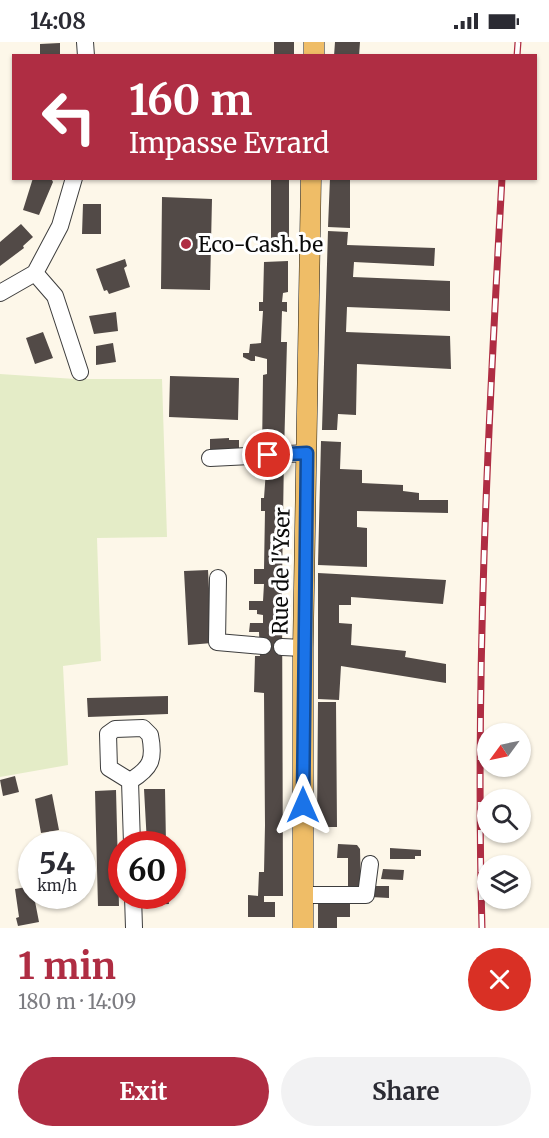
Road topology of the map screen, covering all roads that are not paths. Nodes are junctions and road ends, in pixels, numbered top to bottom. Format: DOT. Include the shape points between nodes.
graph roads {
  1 [pos="73,180"];
  2 [pos="311,180"];
  3 [pos="35,273"];
  4 [pos="0,293"];
  5 [pos="80,372"];
  6 [pos="307,453"];
  7 [pos="210,458"];
  8 [pos="218,578"];
  9 [pos="263,646"];
  10 [pos="282,647"];
  11 [pos="303,648"];
  12 [pos="130,781"];
  13 [pos="132,831"];
  14 [pos="369,864"];
  15 [pos="303,895"];
  16 [pos="133,909"];
  17 [pos="134,928"];
  18 [pos="303,928"];
  1 -- 3 [label="street" via="60,226"];
  2 -- 6 [label="main road, Rue de l'Yser"];
  3 -- 4 [label="street"];
  3 -- 5 [label="street" via="55,296"];
  6 -- 7 [label="street"];
  6 -- 11 [label="main road, Rue de l'Yser"];
  8 -- 9 [label="street" via="217,642"];
  10 -- 11 [label="street"];
  11 -- 15 [label="main road, Rue de l'Yser"];
  12 -- 13 [label="street"];
  14 -- 15 [label="street" via="366,895"];
  15 -- 18 [label="main road, Rue de l'Yser"];
  16 -- 17 [label="street"];
}
